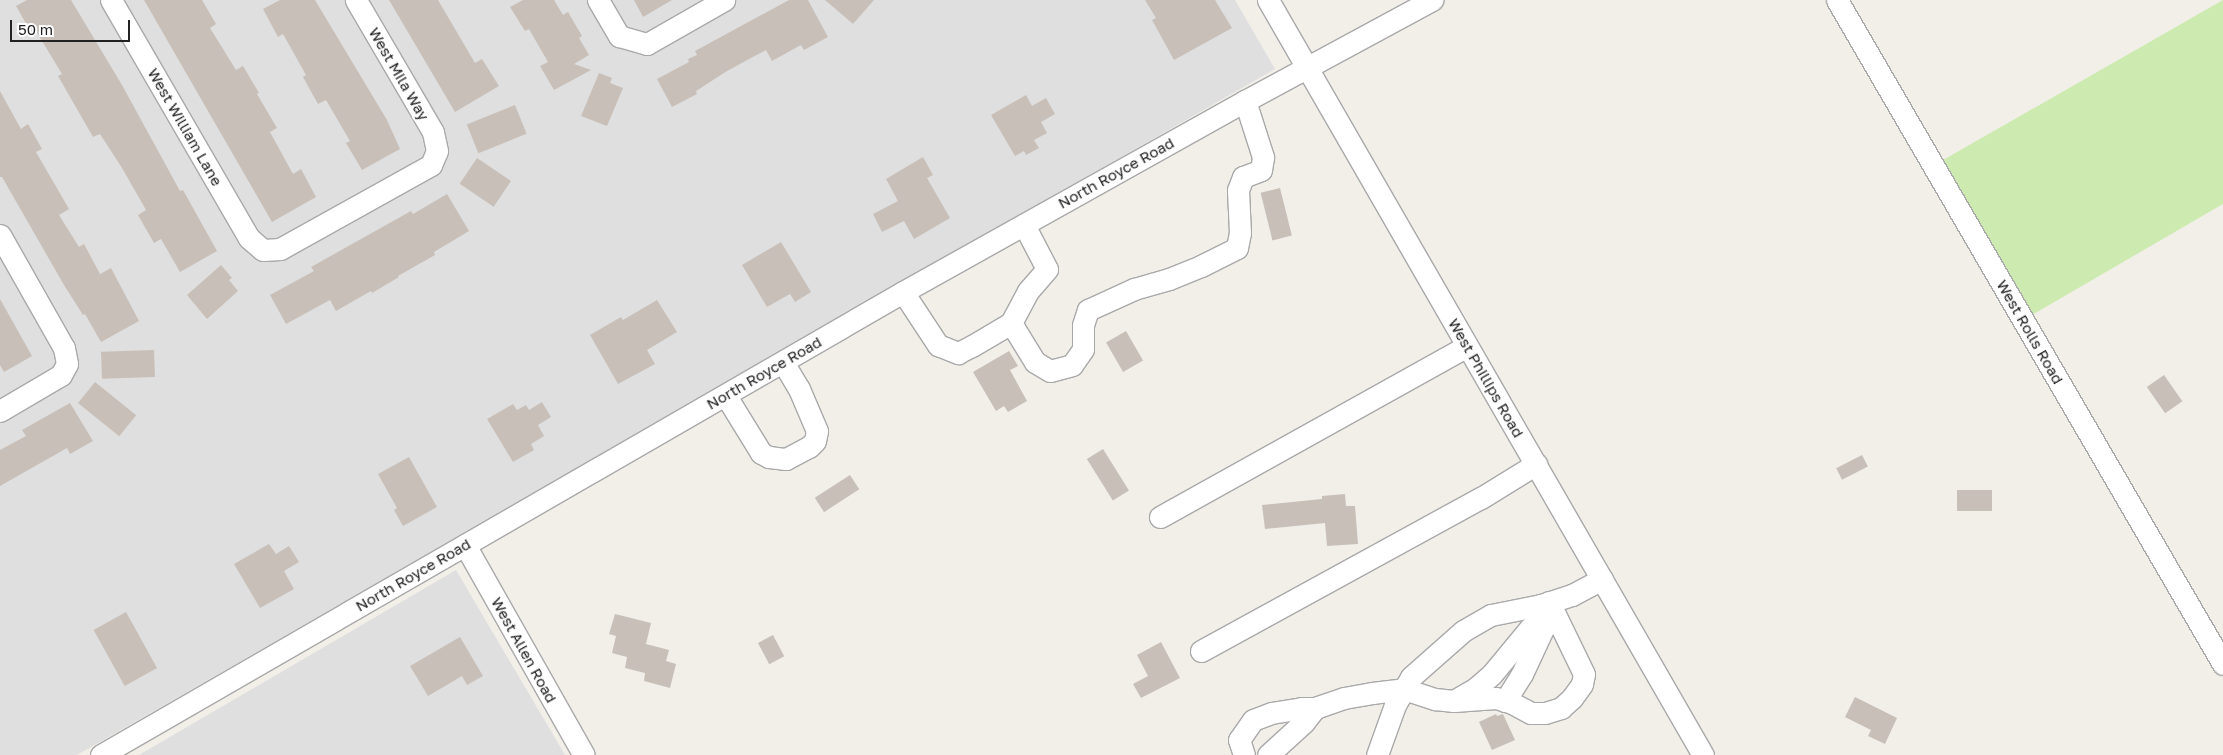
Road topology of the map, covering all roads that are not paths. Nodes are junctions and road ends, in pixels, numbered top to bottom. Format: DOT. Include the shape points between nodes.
graph roads {
  1 [pos="111,0"];
  2 [pos="356,0"];
  3 [pos="598,0"];
  4 [pos="724,0"];
  5 [pos="1268,0"];
  6 [pos="1432,0"];
  7 [pos="1837,0"];
  8 [pos="1307,68"];
  9 [pos="1245,100"];
  10 [pos="437,151"];
  11 [pos="1024,225"];
  12 [pos="0,235"];
  13 [pos="903,292"];
  14 [pos="1011,323"];
  15 [pos="1467,346"];
  16 [pos="782,362"];
  17 [pos="726,396"];
  18 [pos="0,411"];
  19 [pos="1536,464"];
  20 [pos="1160,517"];
  21 [pos="465,545"];
  22 [pos="1602,579"];
  23 [pos="1544,609"];
  24 [pos="1201,651"];
  25 [pos="2223,664"];
  26 [pos="1404,689"];
  27 [pos="1454,701"];
  28 [pos="1505,701"];
  29 [pos="1315,708"];
  30 [pos="1698,751"];
  31 [pos="101,755"];
  32 [pos="584,755"];
  33 [pos="1244,755"];
  34 [pos="1268,755"];
  35 [pos="1377,755"];
  1 -- 10 [label="street, West William Lane" via="249,238 262,250 280,249 431,165"];
  2 -- 10 [label="street, West Mila Way" via="433,132"];
  3 -- 4 [label="street" via="619,36 647,44"];
  5 -- 8 [label="street, West Phillips Road"];
  6 -- 8 [label="street, North Royce Road"];
  7 -- 25 [label="street, West Rolls Road"];
  8 -- 9 [label="street, North Royce Road"];
  8 -- 15 [label="street, West Phillips Road"];
  9 -- 11 [label="street, North Royce Road"];
  9 -- 14 [label="street" via="1263,157 1261,170 1243,177 1238,190 1240,233 1237,248 1202,266 1134,289 1088,310 1083,325 1083,349 1072,365 1050,371 1035,362"];
  11 -- 13 [label="street, North Royce Road"];
  11 -- 14 [label="street" via="1047,269 1028,291"];
  12 -- 18 [label="street" via="64,348 67,364 61,375"];
  13 -- 14 [label="street" via="938,345 958,353"];
  13 -- 16 [label="street, North Royce Road"];
  15 -- 19 [label="street, West Phillips Road"];
  15 -- 20 [label="street"];
  16 -- 17 [label="street, North Royce Road"];
  16 -- 17 [label="street" via="799,389 817,431 815,441 809,447 786,458 761,453"];
  17 -- 21 [label="street, North Royce Road"];
  19 -- 22 [label="street, West Phillips Road"];
  19 -- 24 [label="street" via="1481,498"];
  21 -- 31 [label="street, North Royce Road"];
  21 -- 32 [label="street, West Allen Road"];
  22 -- 23 [label="street"];
  22 -- 30 [label="street, West Phillips Road"];
  23 -- 26 [label="street" via="1492,615 1463,631 1411,677"];
  23 -- 27 [label="street" via="1492,674"];
  23 -- 28 [label="street" via="1543,629 1538,642"];
  23 -- 28 [label="street" via="1560,622 1584,674 1582,684 1561,708 1545,713 1531,713"];
  26 -- 27 [label="street"];
  26 -- 29 [label="street" via="1344,698"];
  26 -- 35 [label="street"];
  27 -- 28 [label="street" via="1496,698"];
  29 -- 33 [label="street" via="1286,710 1252,720 1239,740"];
  29 -- 34 [label="street"];
}
